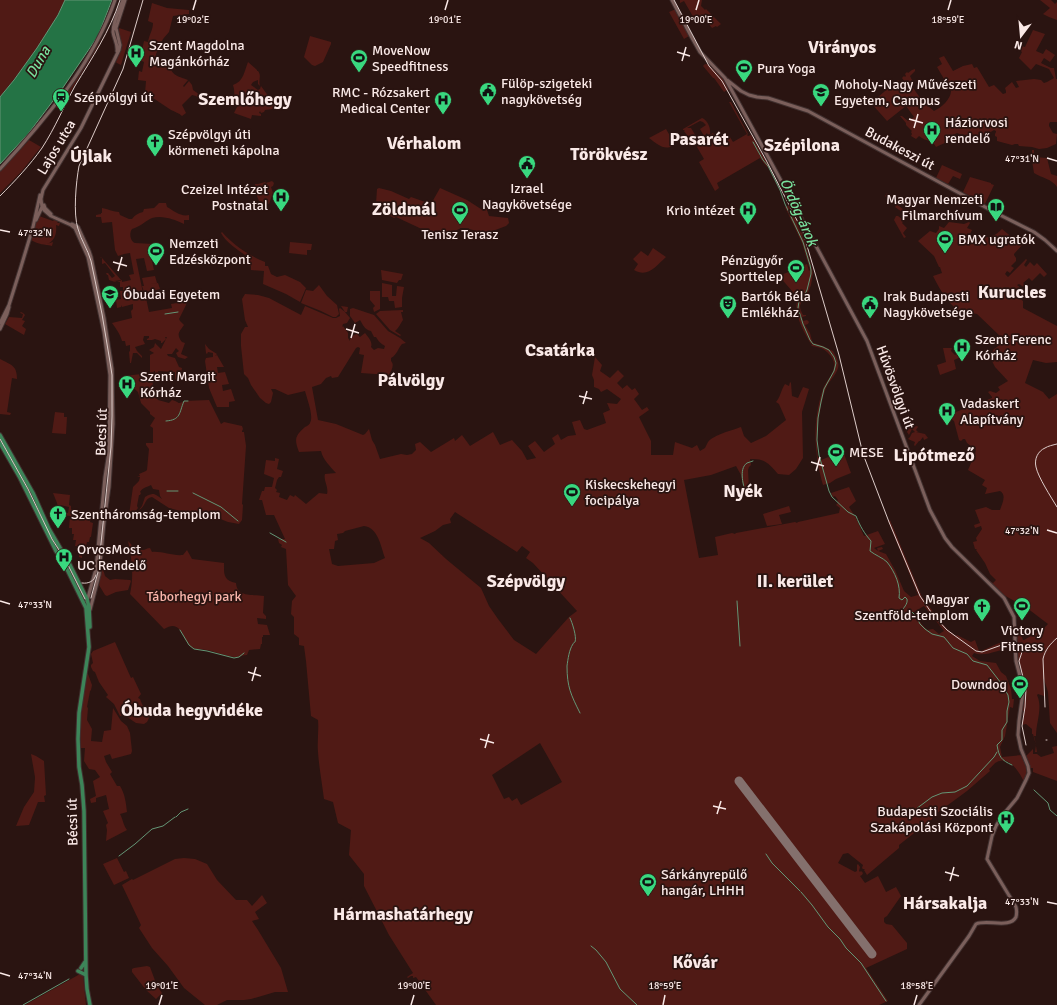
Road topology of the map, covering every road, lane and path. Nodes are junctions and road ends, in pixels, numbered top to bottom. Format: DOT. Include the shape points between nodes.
graph roads {
  1 [pos="115,0"];
  2 [pos="124,0"];
  3 [pos="672,0"];
  4 [pos="116,55"];
  5 [pos="726,79"];
  6 [pos="0,169"];
  7 [pos="46,186"];
  8 [pos="43,190"];
  9 [pos="43,203"];
  10 [pos="42,207"];
  11 [pos="39,213"];
  12 [pos="48,214"];
  13 [pos="33,227"];
  14 [pos="77,228"];
  15 [pos="1057,251"];
  16 [pos="9,305"];
  17 [pos="0,323"];
  18 [pos="0,329"];
  19 [pos="0,435"];
  20 [pos="0,443"];
  21 [pos="23,485"];
  22 [pos="31,492"];
  23 [pos="87,600"];
  24 [pos="86,608"];
  25 [pos="89,620"];
  26 [pos="89,640"];
  27 [pos="85,961"];
  28 [pos="86,975"];
  29 [pos="90,1005"];
  30 [pos="919,1005"];
  1 -- 6 [label="main road" via="101,36 74,79 35,130"];
  2 -- 4 [label="main road" via="116,27 120,46"];
  2 -- 4 [label="main road" via="114,23 113,31 118,47"];
  3 -- 5 [label="main road" via="700,52"];
  4 -- 7 [label="main road, Lajos utca" via="82,126"];
  5 -- 15 [label="main road, Budakeszi út" via="749,95 768,98 808,111 1034,232"];
  5 -- 30 [label="main road, Hűvösvölgyi út, bridge" via="867,341 930,510 950,546 1004,598 1014,617 1016,658 1023,692 1018,735 1029,772 1017,798 996,826 987,857 1017,910 1016,917 1010,922 976,924"];
  7 -- 8 [label="main road, Lajos utca"];
  7 -- 9 [label="main road, Lajos utca"];
  8 -- 10 [label="main road"];
  8 -- 13 [label="main road, Lajos utca" via="38,199"];
  9 -- 10 [label="main road, Lajos utca"];
  9 -- 14 [label="main road" via="52,215"];
  10 -- 11 [label="main road"];
  10 -- 12 [label="main road"];
  11 -- 12 [label="main road"];
  11 -- 13 [label="main road"];
  12 -- 14 [label="main road"];
  13 -- 16 [label="main road"];
  14 -- 23 [label="main road, Bécsi út" via="90,264 110,375 109,452 96,569"];
  14 -- 25 [label="main road, Bécsi út" via="90,251 104,318 112,375 109,486 99,575"];
  16 -- 17 [label="main road"];
  16 -- 18 [label="main road" via="8,314"];
  19 -- 23 [label="main road" via="32,491"];
  20 -- 21 [label="main road"];
  21 -- 22 [label="main road"];
  21 -- 24 [label="main road"];
  23 -- 24 [label="main road, Bécsi út"];
  23 -- 25 [label="main road"];
  24 -- 26 [label="main road, Bécsi út"];
  25 -- 26 [label="main road, Bécsi út"];
  26 -- 27 [label="main road, Bécsi út" via="78,713 79,766 84,811"];
  27 -- 28 [label="main road, Bécsi út"];
  27 -- 28 [label="main road" via="80,970"];
  28 -- 29 [label="main road, Bécsi út"];
}
